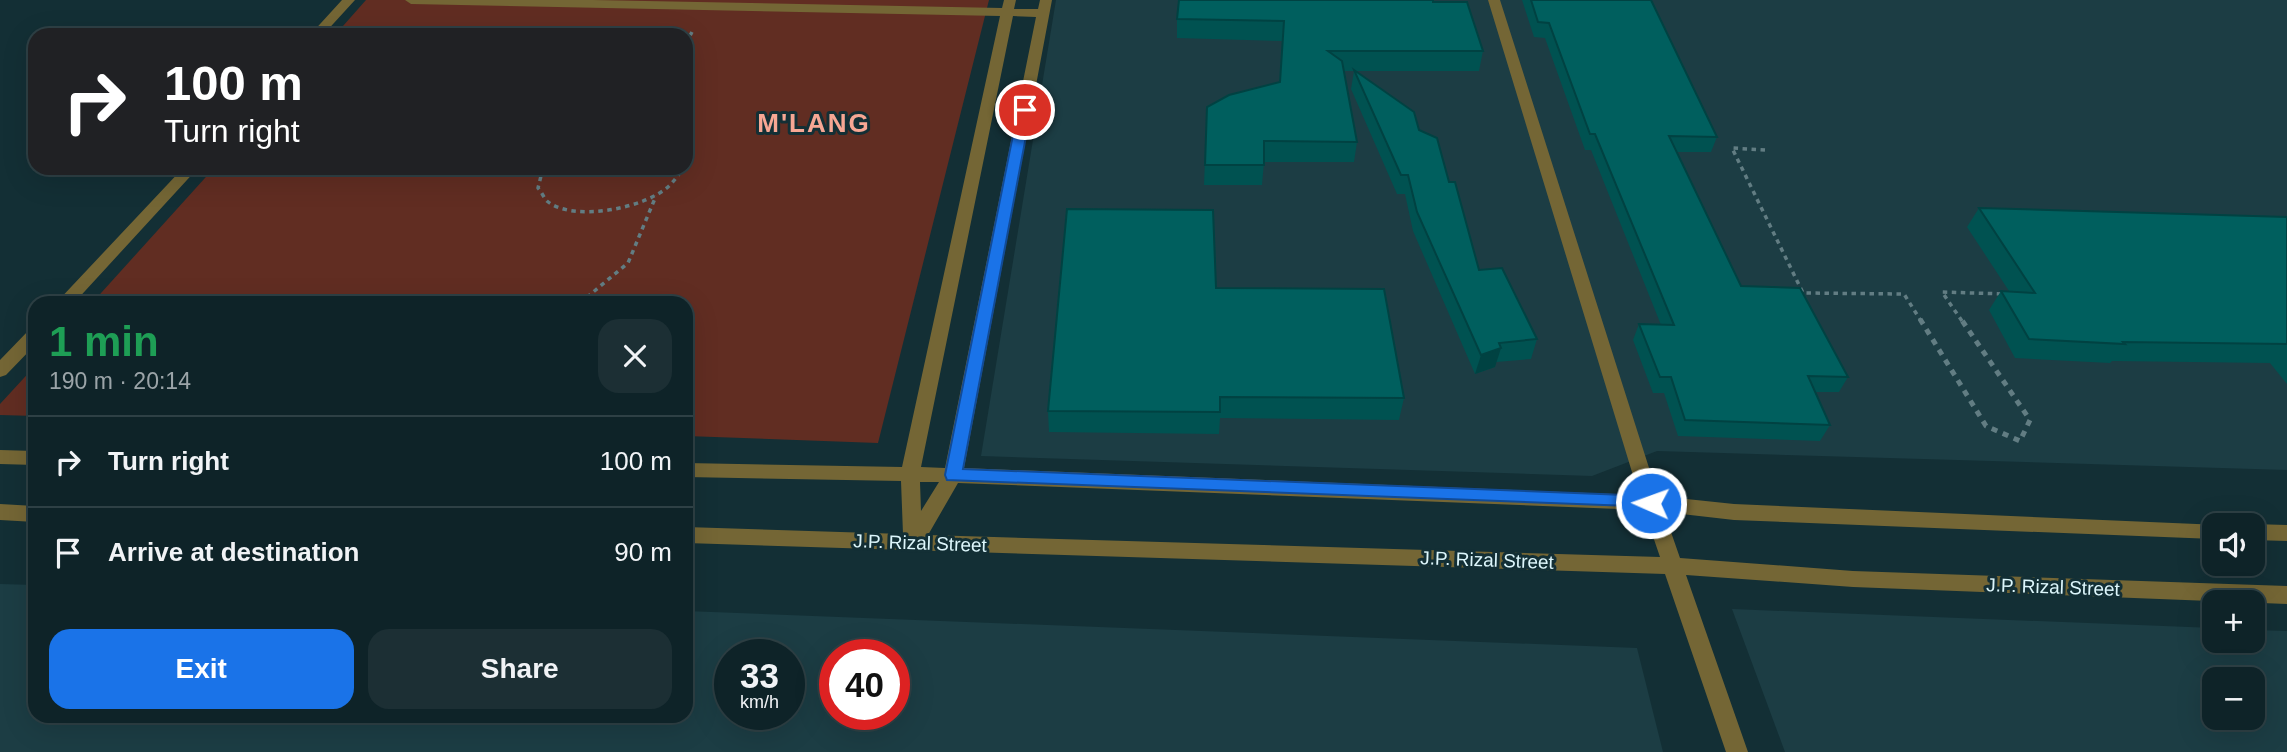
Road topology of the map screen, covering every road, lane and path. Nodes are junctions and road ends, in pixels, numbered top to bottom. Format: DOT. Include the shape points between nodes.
graph roads {
  1 [pos="349,0"];
  2 [pos="411,0"];
  3 [pos="1494,0"];
  4 [pos="1008,6"];
  5 [pos="1045,6"];
  6 [pos="323,28"];
  7 [pos="1765,150"];
  8 [pos="184,175"];
  9 [pos="541,175"];
  10 [pos="679,175"];
  11 [pos="656,196"];
  12 [pos="2011,295"];
  13 [pos="71,296"];
  14 [pos="588,296"];
  15 [pos="28,341"];
  16 [pos="0,371"];
  17 [pos="0,457"];
  18 [pos="28,458"];
  19 [pos="693,470"];
  20 [pos="910,474"];
  21 [pos="953,475"];
  22 [pos="1651,503"];
  23 [pos="0,512"];
  24 [pos="28,513"];
  25 [pos="2202,531"];
  26 [pos="2265,532"];
  27 [pos="2287,533"];
  28 [pos="693,535"];
  29 [pos="913,542"];
  30 [pos="1673,566"];
  31 [pos="2287,595"];
  32 [pos="1737,752"];
  1 -- 6 [label="street"];
  2 -- 4 [label="street"];
  3 -- 22 [label="street"];
  4 -- 5 [label="street"];
  4 -- 20 [label="street"];
  5 -- 21 [label="street"];
  7 -- 12 [label="path" via="1732,148 1803,293 1904,294 1986,426 2020,441 2029,420 1942,292"];
  8 -- 13 [label="street"];
  9 -- 11 [label="path" via="538,187 543,197 569,211 612,212"];
  10 -- 11 [label="path"];
  11 -- 14 [label="path" via="628,262"];
  15 -- 16 [label="street"];
  17 -- 18 [label="street"];
  19 -- 20 [label="street"];
  20 -- 21 [label="street"];
  20 -- 29 [label="street"];
  21 -- 22 [label="street"];
  21 -- 29 [label="street"];
  22 -- 25 [label="street" via="1734,512"];
  22 -- 30 [label="street"];
  23 -- 24 [label="street"];
  26 -- 27 [label="street"];
  28 -- 29 [label="street, J.P. Rizal Street"];
  29 -- 30 [label="street, J.P. Rizal Street"];
  30 -- 31 [label="street, J.P. Rizal Street" via="1853,579"];
  30 -- 32 [label="street"];
}
